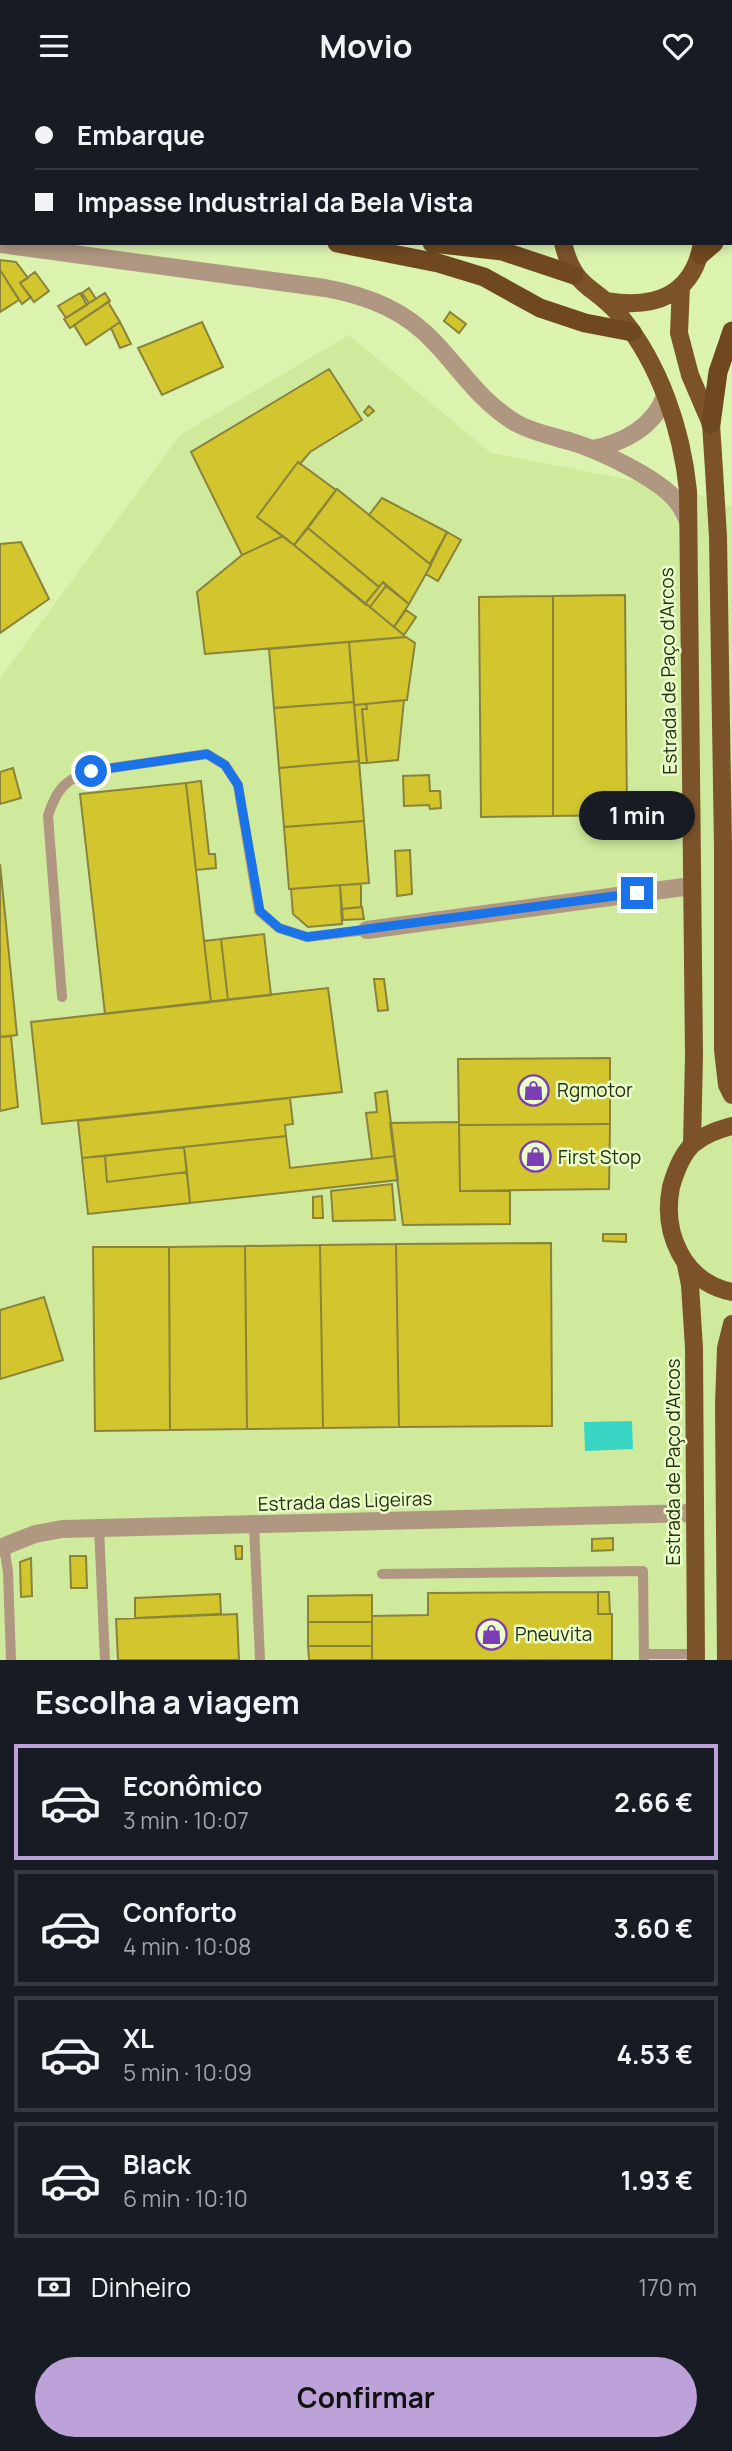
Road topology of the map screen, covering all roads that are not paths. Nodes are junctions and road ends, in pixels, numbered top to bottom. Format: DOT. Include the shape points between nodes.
graph roads {
  1 [pos="7,245"];
  2 [pos="347,245"];
  3 [pos="450,245"];
  4 [pos="564,245"];
  5 [pos="705,247"];
  6 [pos="574,275"];
  7 [pos="681,286"];
  8 [pos="607,301"];
  9 [pos="732,331"];
  10 [pos="632,332"];
  11 [pos="665,396"];
  12 [pos="711,424"];
  13 [pos="592,449"];
  14 [pos="688,521"];
  15 [pos="691,886"];
  16 [pos="367,930"];
  17 [pos="62,997"];
  18 [pos="732,1095"];
  19 [pos="732,1126"];
  20 [pos="692,1145"];
  21 [pos="686,1265"];
  22 [pos="732,1292"];
  23 [pos="732,1324"];
  24 [pos="729,1445"];
  25 [pos="694,1513"];
  26 [pos="254,1524"];
  27 [pos="99,1528"];
  28 [pos="2,1547"];
  29 [pos="382,1574"];
  30 [pos="5,1634"];
  31 [pos="644,1657"];
  32 [pos="696,1657"];
  33 [pos="11,1660"];
  34 [pos="105,1660"];
  35 [pos="260,1660"];
  36 [pos="726,1660"];
  1 -- 13 [label="street" via="355,293 402,314 435,342 480,395 508,417 536,432"];
  2 -- 10 [label="highway" via="439,263 484,277 540,308"];
  3 -- 6 [label="highway" via="502,251"];
  4 -- 6 [label="main road"];
  5 -- 7 [label="main road"];
  6 -- 8 [label="main road, Estrada de Paço d'Arcos"];
  7 -- 8 [label="main road" via="647,303"];
  7 -- 12 [label="main road" via="679,333 684,357"];
  8 -- 10 [label="main road, Estrada de Paço d'Arcos"];
  9 -- 12 [label="highway" via="718,372"];
  10 -- 11 [label="main road, Estrada de Paço d'Arcos"];
  11 -- 13 [label="street" via="642,428"];
  11 -- 14 [label="main road, Estrada de Paço d'Arcos" via="684,458"];
  12 -- 18 [label="main road" via="718,551 723,1050"];
  13 -- 14 [label="street" via="664,489"];
  14 -- 15 [label="main road, Estrada de Paço d'Arcos"];
  15 -- 16 [label="street"];
  15 -- 20 [label="main road, Estrada de Paço d'Arcos"];
  16 -- 17 [label="lane" via="307,937 279,928 260,911 238,785 218,759 207,754 91,771 62,786 48,816"];
  19 -- 20 [label="main road" via="713,1131"];
  20 -- 21 [label="main road, Estrada de Paço d'Arcos" via="674,1175 669,1201 669,1226"];
  21 -- 22 [label="main road, Estrada de Paço d'Arcos" via="720,1290"];
  21 -- 25 [label="main road, Estrada de Paço d'Arcos" via="694,1348"];
  23 -- 24 [label="main road" via="726,1348"];
  24 -- 36 [label="main road"];
  25 -- 26 [label="street, Estrada das Ligeiras"];
  25 -- 32 [label="main road, Estrada de Paço d'Arcos"];
  26 -- 27 [label="street, Estrada das Ligeiras"];
  26 -- 35 [label="lane"];
  27 -- 28 [label="street, Estrada das Ligeiras" via="35,1534"];
  27 -- 34 [label="lane"];
  28 -- 30 [label="lane" via="8,1572"];
  29 -- 31 [label="lane" via="643,1571"];
  30 -- 33 [label="lane"];
  31 -- 32 [label="lane"];
}
